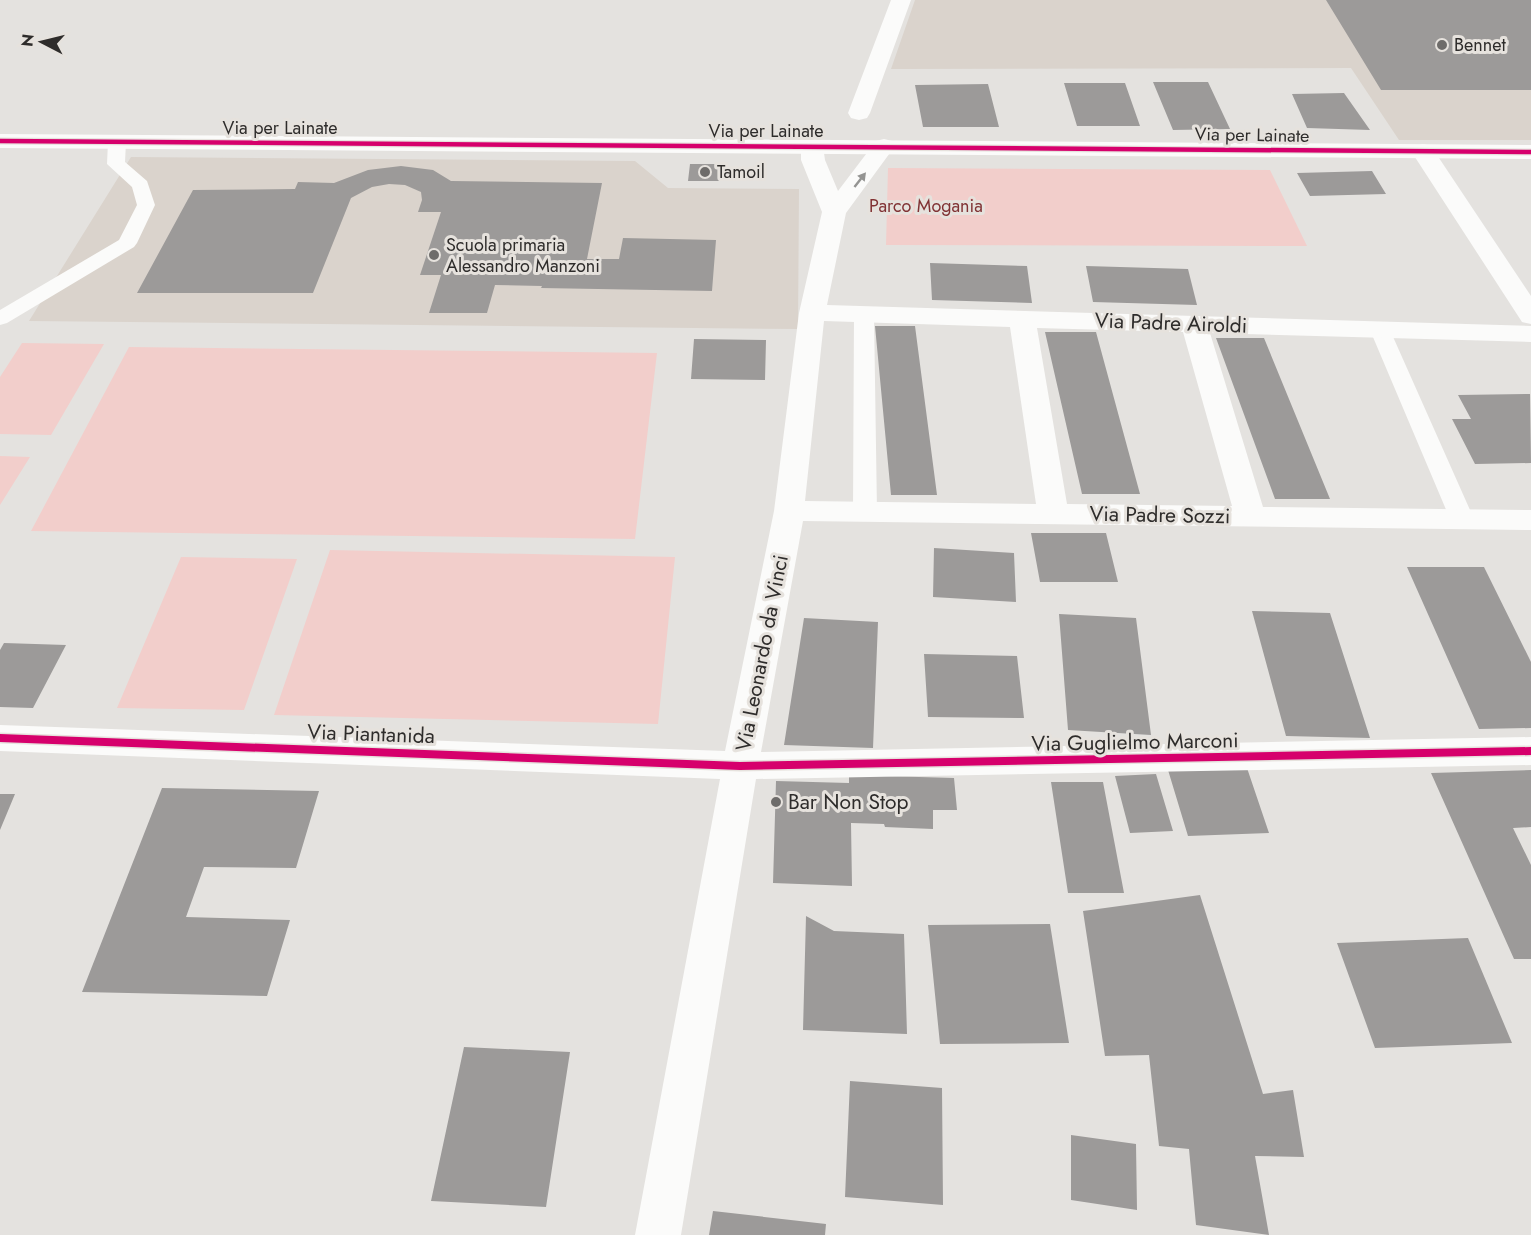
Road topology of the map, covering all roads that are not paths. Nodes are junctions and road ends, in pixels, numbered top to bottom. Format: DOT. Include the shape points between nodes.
graph roads {
  1 [pos="901,0"];
  2 [pos="859,114"];
  3 [pos="0,141"];
  4 [pos="117,142"];
  5 [pos="812,146"];
  6 [pos="884,146"];
  7 [pos="1424,151"];
  8 [pos="1531,152"];
  9 [pos="834,213"];
  10 [pos="812,313"];
  11 [pos="864,315"];
  12 [pos="1531,316"];
  13 [pos="0,319"];
  14 [pos="1022,319"];
  15 [pos="1194,324"];
  16 [pos="1380,330"];
  17 [pos="1531,334"];
  18 [pos="789,511"];
  19 [pos="866,512"];
  20 [pos="1053,514"];
  21 [pos="1250,516"];
  22 [pos="1462,519"];
  23 [pos="1531,519"];
  24 [pos="0,738"];
  25 [pos="1531,751"];
  26 [pos="740,766"];
  27 [pos="658,1235"];
  1 -- 2 [label="street"];
  3 -- 4 [label="street, Via per Lainate"];
  4 -- 5 [label="street, Via per Lainate"];
  4 -- 13 [label="lane" via="116,164 141,185 146,205 127,243"];
  5 -- 6 [label="street, Via per Lainate"];
  5 -- 9 [label="street" via="813,160"];
  6 -- 7 [label="street, Via per Lainate"];
  9 -- 6 [label="street, one-way"];
  7 -- 8 [label="street, Via per Lainate"];
  7 -- 12 [label="street"];
  9 -- 10 [label="street, Via Leonardo da Vinci"];
  10 -- 11 [label="street, Via Padre Airoldi"];
  10 -- 18 [label="street, Via Leonardo da Vinci"];
  11 -- 14 [label="street, Via Padre Airoldi"];
  11 -- 19 [label="lane"];
  14 -- 15 [label="street, Via Padre Airoldi"];
  14 -- 20 [label="street"];
  15 -- 16 [label="street, Via Padre Airoldi"];
  15 -- 21 [label="street"];
  16 -- 17 [label="street, Via Padre Airoldi"];
  16 -- 22 [label="lane"];
  18 -- 19 [label="street, Via Padre Sozzi"];
  18 -- 26 [label="street, Via Leonardo da Vinci"];
  19 -- 20 [label="street, Via Padre Sozzi"];
  20 -- 21 [label="street, Via Padre Sozzi"];
  21 -- 22 [label="street, Via Padre Sozzi"];
  22 -- 23 [label="street, Via Padre Sozzi"];
  24 -- 26 [label="street, Via Piantanida"];
  25 -- 26 [label="street, Via Guglielmo Marconi"];
  26 -- 27 [label="street, Via Leonardo da Vinci"];
}
